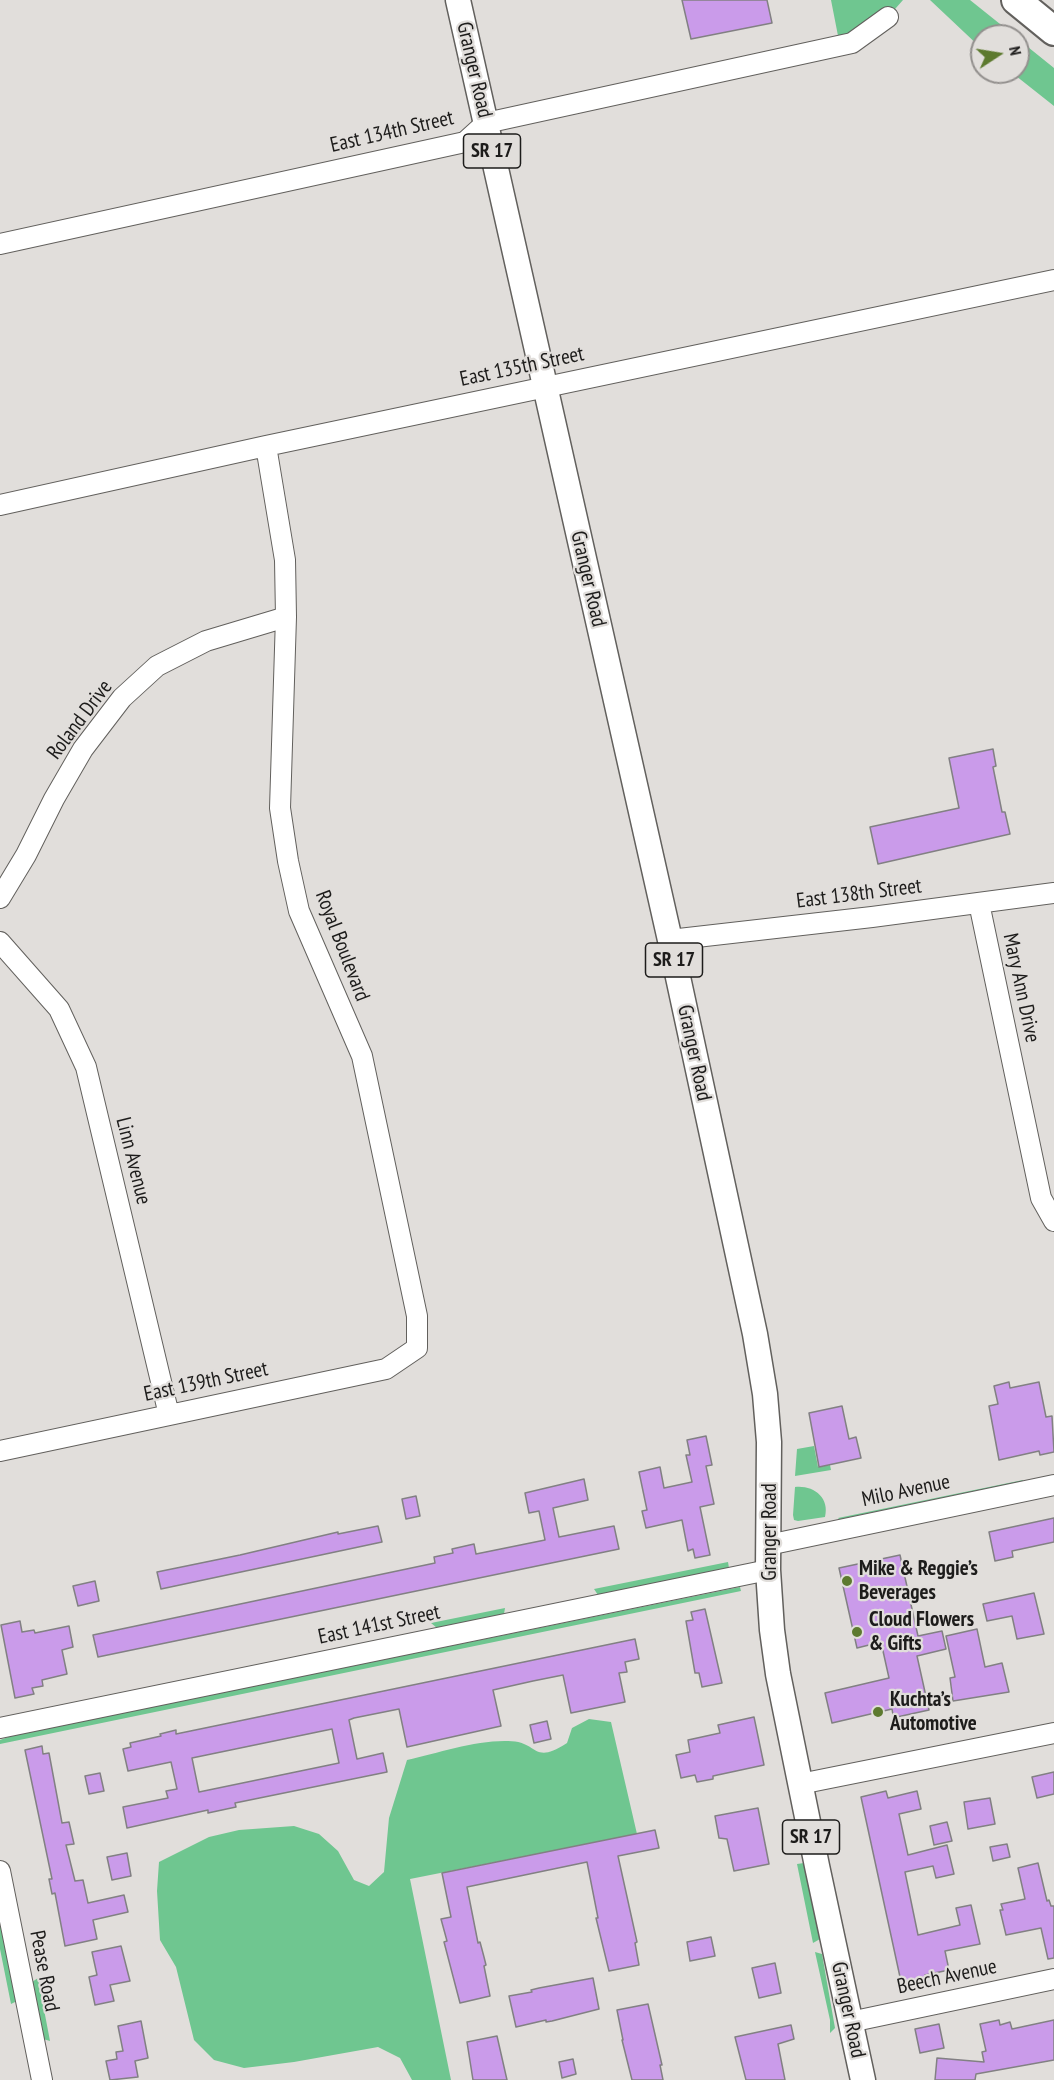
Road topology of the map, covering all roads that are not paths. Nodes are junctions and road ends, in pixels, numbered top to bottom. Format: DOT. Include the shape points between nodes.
graph roads {
  1 [pos="458,0"];
  2 [pos="1016,0"];
  3 [pos="888,18"];
  4 [pos="1054,31"];
  5 [pos="486,123"];
  6 [pos="0,244"];
  7 [pos="1054,280"];
  8 [pos="544,387"];
  9 [pos="266,446"];
  10 [pos="0,505"];
  11 [pos="286,617"];
  12 [pos="1054,893"];
  13 [pos="0,898"];
  14 [pos="979,903"];
  15 [pos="670,940"];
  16 [pos="0,942"];
  17 [pos="1054,1221"];
  18 [pos="417,1348"];
  19 [pos="169,1415"];
  20 [pos="0,1451"];
  21 [pos="1054,1485"];
  22 [pos="768,1545"];
  23 [pos="768,1570"];
  24 [pos="0,1728"];
  25 [pos="1054,1732"];
  26 [pos="801,1784"];
  27 [pos="0,1871"];
  28 [pos="1054,1979"];
  29 [pos="850,2022"];
  30 [pos="42,2080"];
  31 [pos="863,2080"];
  1 -- 5 [label="main road, Granger Road / SR 17"];
  2 -- 4 [label="highway"];
  3 -- 5 [label="street, East 134th Street" via="852,43"];
  5 -- 6 [label="street, East 134th Street" via="465,142"];
  5 -- 8 [label="main road, Granger Road / SR 17"];
  7 -- 8 [label="street, East 135th Street"];
  8 -- 9 [label="street, East 135th Street"];
  8 -- 15 [label="main road, Granger Road / SR 17"];
  9 -- 10 [label="street, East 135th Street"];
  9 -- 11 [label="street, Royal Boulevard" via="285,560"];
  11 -- 13 [label="street, Roland Drive" via="206,641 158,666 122,698 83,749"];
  11 -- 18 [label="street, Royal Boulevard" via="280,808 288,861 299,911 362,1056 417,1316"];
  12 -- 14 [label="street, East 138th Street"];
  14 -- 15 [label="street, East 138th Street"];
  14 -- 17 [label="street, Mary Ann Drive" via="1041,1197"];
  15 -- 22 [label="main road, Granger Road / SR 17" via="759,1356 769,1442"];
  16 -- 19 [label="street, Linn Avenue" via="59,1009 86,1067"];
  18 -- 19 [label="street, East 139th Street" via="386,1369"];
  19 -- 20 [label="street, East 139th Street"];
  21 -- 22 [label="street, Milo Avenue"];
  22 -- 23 [label="main road, Granger Road / SR 17"];
  23 -- 24 [label="street, East 141st Street"];
  23 -- 26 [label="main road, Granger Road / SR 17" via="778,1674"];
  25 -- 26 [label="street"];
  26 -- 29 [label="main road, Granger Road / SR 17"];
  27 -- 30 [label="street, Pease Road"];
  28 -- 29 [label="street, Beech Avenue"];
  29 -- 31 [label="main road, Granger Road / SR 17"];
}
